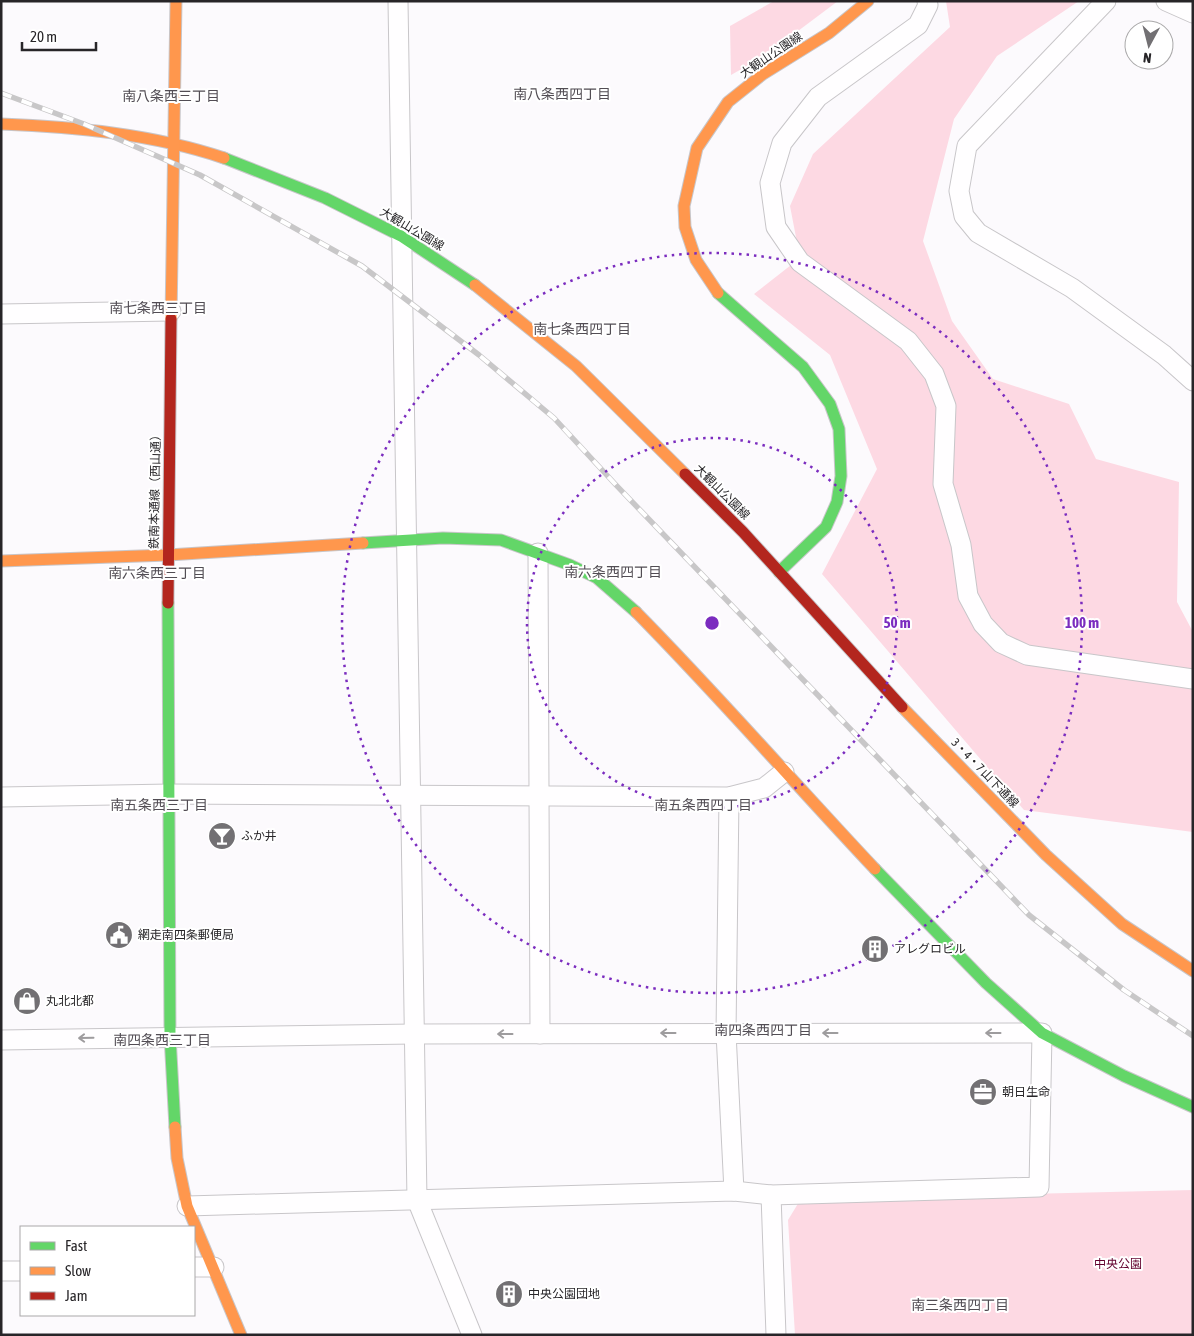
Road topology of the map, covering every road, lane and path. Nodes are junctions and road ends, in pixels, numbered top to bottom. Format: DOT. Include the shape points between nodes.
graph roads {
  1 [pos="176,1"];
  2 [pos="398,1"];
  3 [pos="868,1"];
  4 [pos="927,1"];
  5 [pos="1106,1"];
  6 [pos="1166,1"];
  7 [pos="1193,13"];
  8 [pos="1,124"];
  9 [pos="174,143"];
  10 [pos="401,236"];
  11 [pos="171,311"];
  12 [pos="1,314"];
  13 [pos="1193,381"];
  14 [pos="407,542"];
  15 [pos="538,553"];
  16 [pos="168,555"];
  17 [pos="1,561"];
  18 [pos="779,572"];
  19 [pos="1193,679"];
  20 [pos="784,772"];
  21 [pos="170,794"];
  22 [pos="411,796"];
  23 [pos="539,796"];
  24 [pos="1,797"];
  25 [pos="729,797"];
  26 [pos="1193,971"];
  27 [pos="726,1033"];
  28 [pos="1042,1033"];
  29 [pos="414,1034"];
  30 [pos="540,1034"];
  31 [pos="170,1036"];
  32 [pos="1,1040"];
  33 [pos="1193,1108"];
  34 [pos="734,1190"];
  35 [pos="771,1195"];
  36 [pos="416,1200"];
  37 [pos="187,1206"];
  38 [pos="195,1267"];
  39 [pos="214,1267"];
  40 [pos="20,1270"];
  41 [pos="1,1271"];
  42 [pos="241,1335"];
  43 [pos="472,1335"];
  44 [pos="776,1335"];
  1 -- 9 [label="street, 鉄南本通線（西山通）"];
  2 -- 10 [label="street"];
  3 -- 18 [label="street, 大観山公園線" via="829,33 763,74 728,102 697,148 684,206 685,227 696,260 721,297 803,367 820,386 839,429 841,476 837,502 826,527"];
  4 -- 19 [label="street" via="918,26 818,97 782,143 770,183 776,227 800,262 908,341 934,374 946,406 944,484 961,545 968,596 983,624 1001,643 1027,655"];
  5 -- 13 [label="street" via="967,146 959,191 964,216 978,234 1072,288 1164,355"];
  6 -- 7 [label="street"];
  8 -- 9 [label="street, 大観山公園線" via="57,126"];
  9 -- 10 [label="street, 大観山公園線" via="222,157 325,198"];
  9 -- 11 [label="street, 鉄南本通線（西山通）"];
  10 -- 14 [label="street"];
  10 -- 18 [label="street, 大観山公園線" via="490,296 576,366"];
  11 -- 12 [label="street"];
  11 -- 16 [label="street, 鉄南本通線（西山通）"];
  14 -- 15 [label="street" via="443,538 501,540"];
  14 -- 16 [label="street"];
  14 -- 22 [label="street"];
  15 -- 20 [label="street" via="597,578 624,599 684,660"];
  15 -- 23 [label="street"];
  16 -- 17 [label="street"];
  16 -- 21 [label="street, 鉄南本通線（西山通）"];
  18 -- 26 [label="street, 3・4・7 山下通線" via="918,723 1046,855 1122,924"];
  20 -- 25 [label="street" via="764,788"];
  20 -- 28 [label="street" via="986,983"];
  21 -- 22 [label="street"];
  21 -- 24 [label="street"];
  21 -- 31 [label="street, 鉄南本通線（西山通）"];
  22 -- 23 [label="street"];
  22 -- 29 [label="street"];
  23 -- 25 [label="street"];
  23 -- 30 [label="street"];
  25 -- 27 [label="street"];
  28 -- 27 [label="street, one-way"];
  27 -- 30 [label="street, one-way"];
  27 -- 34 [label="street"];
  28 -- 33 [label="street"];
  28 -- 35 [label="street" via="1039,1187"];
  30 -- 29 [label="street, one-way"];
  29 -- 31 [label="street"];
  29 -- 36 [label="street"];
  31 -- 32 [label="street, one-way"];
  31 -- 37 [label="street, 鉄南本通線（西山通）" via="177,1158"];
  34 -- 35 [label="street"];
  34 -- 36 [label="street"];
  35 -- 44 [label="street"];
  36 -- 37 [label="street"];
  36 -- 43 [label="street"];
  37 -- 39 [label="street, 鉄南本通線（西山通）"];
  38 -- 39 [label="street"];
  39 -- 42 [label="street, 鉄南本通線（西山通）"];
  40 -- 41 [label="street"];
}
